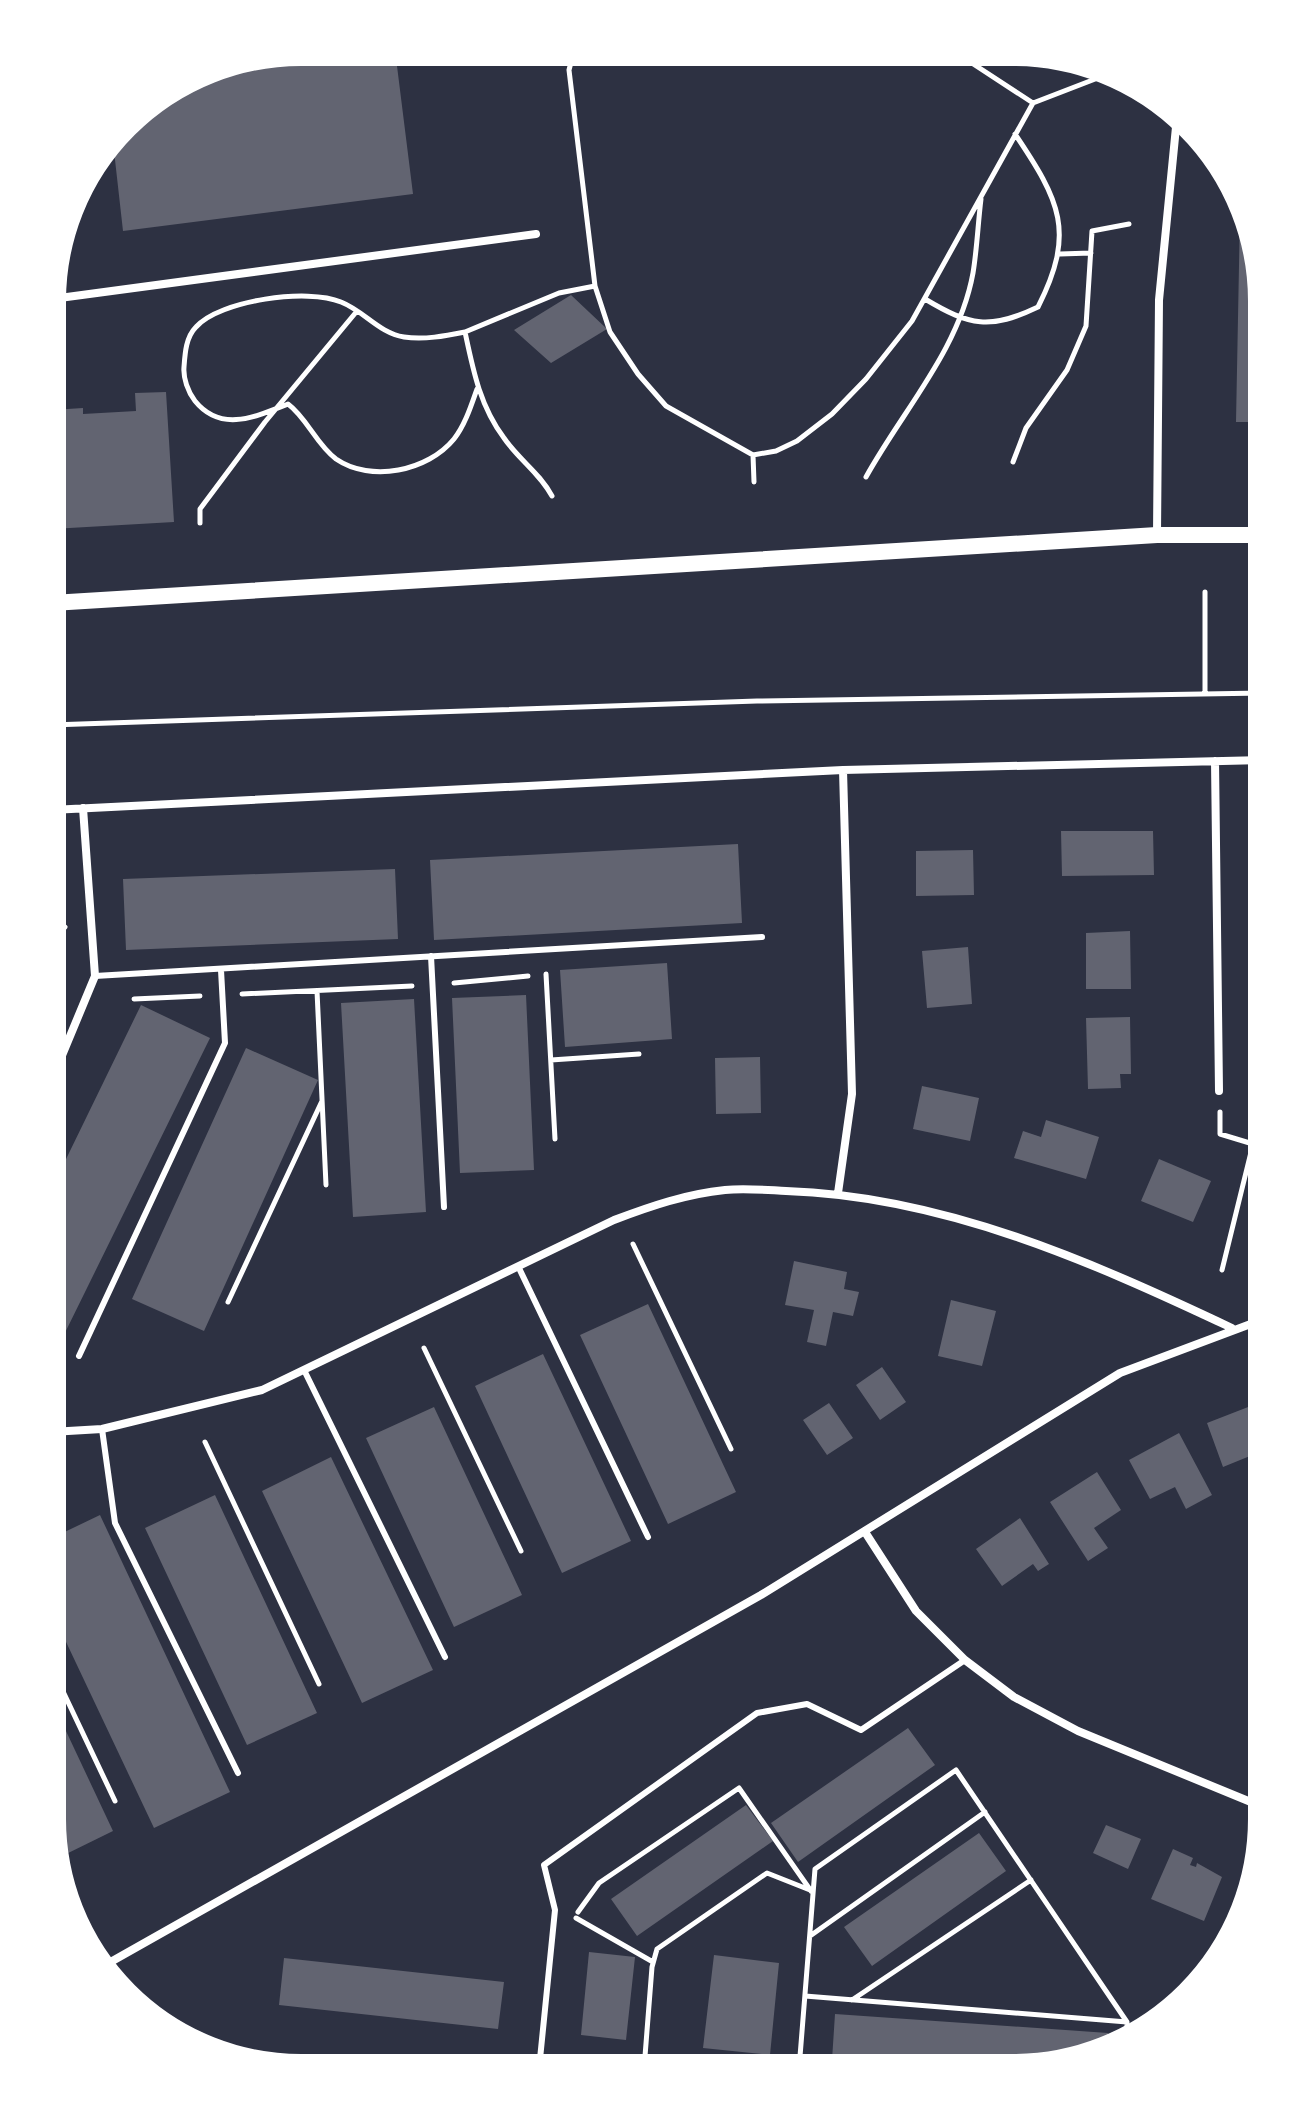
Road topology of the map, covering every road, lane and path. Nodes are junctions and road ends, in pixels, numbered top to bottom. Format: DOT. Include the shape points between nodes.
graph roads {
  1 [pos="973,64"];
  2 [pos="570,65"];
  3 [pos="1095,79"];
  4 [pos="1033,103"];
  5 [pos="1176,129"];
  6 [pos="1015,134"];
  7 [pos="982,194"];
  8 [pos="1129,224"];
  9 [pos="536,234"];
  10 [pos="1091,253"];
  11 [pos="1060,254"];
  12 [pos="595,286"];
  13 [pos="64,297"];
  14 [pos="925,299"];
  15 [pos="357,311"];
  16 [pos="959,319"];
  17 [pos="465,332"];
  18 [pos="477,389"];
  19 [pos="275,409"];
  20 [pos="753,455"];
  21 [pos="1013,462"];
  22 [pos="866,477"];
  23 [pos="754,482"];
  24 [pos="552,496"];
  25 [pos="200,523"];
  26 [pos="1157,535"];
  27 [pos="1250,535"];
  28 [pos="1205,592"];
  29 [pos="64,602"];
  30 [pos="1250,693"];
  31 [pos="1205,694"];
  32 [pos="64,725"];
  33 [pos="1250,760"];
  34 [pos="1215,761"];
  35 [pos="843,770"];
  36 [pos="83,808"];
  37 [pos="64,809"];
  38 [pos="762,937"];
  39 [pos="431,956"];
  40 [pos="221,970"];
  41 [pos="95,976"];
  42 [pos="432,985"];
  43 [pos="317,991"];
  44 [pos="222,995"];
  45 [pos="132,999"];
  46 [pos="64,1053"];
  47 [pos="639,1054"];
  48 [pos="551,1060"];
  49 [pos="1219,1091"];
  50 [pos="322,1101"];
  51 [pos="1220,1108"];
  52 [pos="555,1139"];
  53 [pos="1249,1143"];
  54 [pos="1249,1158"];
  55 [pos="326,1185"];
  56 [pos="838,1193"];
  57 [pos="444,1207"];
  58 [pos="633,1244"];
  59 [pos="518,1266"];
  60 [pos="1222,1270"];
  61 [pos="228,1302"];
  62 [pos="1249,1323"];
  63 [pos="1232,1328"];
  64 [pos="424,1348"];
  65 [pos="79,1356"];
  66 [pos="304,1370"];
  67 [pos="102,1429"];
  68 [pos="64,1431"];
  69 [pos="205,1442"];
  70 [pos="731,1449"];
  71 [pos="865,1532"];
  72 [pos="648,1537"];
  73 [pos="521,1551"];
  74 [pos="445,1657"];
  75 [pos="965,1660"];
  76 [pos="319,1684"];
  77 [pos="64,1694"];
  78 [pos="238,1773"];
  79 [pos="115,1801"];
  80 [pos="1249,1801"];
  81 [pos="985,1812"];
  82 [pos="1031,1880"];
  83 [pos="812,1892"];
  84 [pos="576,1918"];
  85 [pos="569,1931"];
  86 [pos="809,1937"];
  87 [pos="112,1961"];
  88 [pos="653,1962"];
  89 [pos="805,1996"];
  90 [pos="851,2001"];
  91 [pos="1127,2022"];
  92 [pos="1127,2026"];
  93 [pos="540,2056"];
  94 [pos="645,2056"];
  95 [pos="800,2056"];
  1 -- 4 [label="path"];
  2 -- 12 [label="path"];
  3 -- 4 [label="path"];
  4 -- 6 [label="path"];
  5 -- 26 [label="street" via="1159,300"];
  6 -- 7 [label="path"];
  6 -- 11 [label="path" via="1043,175 1059,223"];
  7 -- 14 [label="path"];
  7 -- 16 [label="path" via="973,275"];
  8 -- 10 [label="path" via="1092,231"];
  9 -- 13 [label="street"];
  10 -- 11 [label="path"];
  10 -- 21 [label="path" via="1086,326 1067,370 1026,428"];
  11 -- 16 [label="path" via="1038,307 989,324"];
  12 -- 17 [label="path" via="559,293"];
  12 -- 20 [label="path" via="610,332 666,406"];
  14 -- 16 [label="path"];
  14 -- 20 [label="path" via="875,368 832,414 797,441"];
  15 -- 17 [label="path" via="402,337"];
  15 -- 19 [label="path"];
  15 -- 19 [label="path" via="323,297 236,304 195,328 183,373 190,396 205,414 246,420"];
  16 -- 22 [label="path" via="941,358"];
  17 -- 18 [label="path"];
  18 -- 19 [label="path" via="462,425 442,451 424,463 396,470 374,471 338,460 292,406"];
  18 -- 24 [label="path" via="504,439 541,476"];
  19 -- 25 [label="path" via="200,509"];
  20 -- 23 [label="path"];
  26 -- 27 [label="main road"];
  26 -- 29 [label="main road"];
  28 -- 31 [label="path"];
  30 -- 31 [label="path"];
  31 -- 32 [label="path" via="757,701"];
  33 -- 34 [label="street"];
  34 -- 35 [label="street"];
  34 -- 49 [label="street"];
  35 -- 36 [label="street"];
  35 -- 56 [label="street" via="852,1094"];
  36 -- 37 [label="street"];
  36 -- 41 [label="street"];
  38 -- 39 [label="lane"];
  39 -- 40 [label="lane"];
  39 -- 42 [label="lane"];
  40 -- 41 [label="lane"];
  40 -- 44 [label="lane"];
  41 -- 46 [label="street"];
  42 -- 43 [label="path"];
  42 -- 48 [label="path" via="548,974"];
  42 -- 57 [label="lane"];
  43 -- 44 [label="path"];
  43 -- 50 [label="path"];
  44 -- 45 [label="path"];
  44 -- 65 [label="lane" via="225,1043"];
  47 -- 48 [label="path"];
  48 -- 52 [label="path"];
  50 -- 55 [label="path"];
  50 -- 61 [label="path"];
  51 -- 53 [label="path" via="1220,1134"];
  54 -- 60 [label="path"];
  56 -- 59 [label="street" via="728,1189 673,1198"];
  56 -- 63 [label="street" via="997,1229 1124,1278"];
  58 -- 70 [label="path"];
  59 -- 66 [label="street"];
  59 -- 72 [label="lane"];
  62 -- 63 [label="street"];
  63 -- 71 [label="street" via="1120,1373"];
  64 -- 73 [label="path"];
  66 -- 67 [label="street" via="262,1390"];
  66 -- 74 [label="lane"];
  67 -- 68 [label="street"];
  67 -- 78 [label="lane" via="115,1523"];
  69 -- 76 [label="path"];
  71 -- 75 [label="street" via="916,1611"];
  71 -- 87 [label="street"];
  75 -- 80 [label="street" via="1014,1697 1078,1731"];
  75 -- 93 [label="lane" via="861,1730 807,1704 757,1713 544,1865 555,1910"];
  77 -- 79 [label="path"];
  81 -- 82 [label="path"];
  81 -- 83 [label="path" via="956,1770 815,1869"];
  81 -- 86 [label="path"];
  82 -- 90 [label="path"];
  82 -- 91 [label="path"];
  83 -- 84 [label="path" via="739,1788 599,1883"];
  83 -- 86 [label="path"];
  83 -- 88 [label="path" via="767,1873 657,1949"];
  84 -- 85 [label="path"];
  84 -- 88 [label="path"];
  86 -- 89 [label="path"];
  88 -- 94 [label="path"];
  89 -- 90 [label="path"];
  89 -- 95 [label="path"];
  90 -- 91 [label="path"];
  91 -- 92 [label="path"];
}
